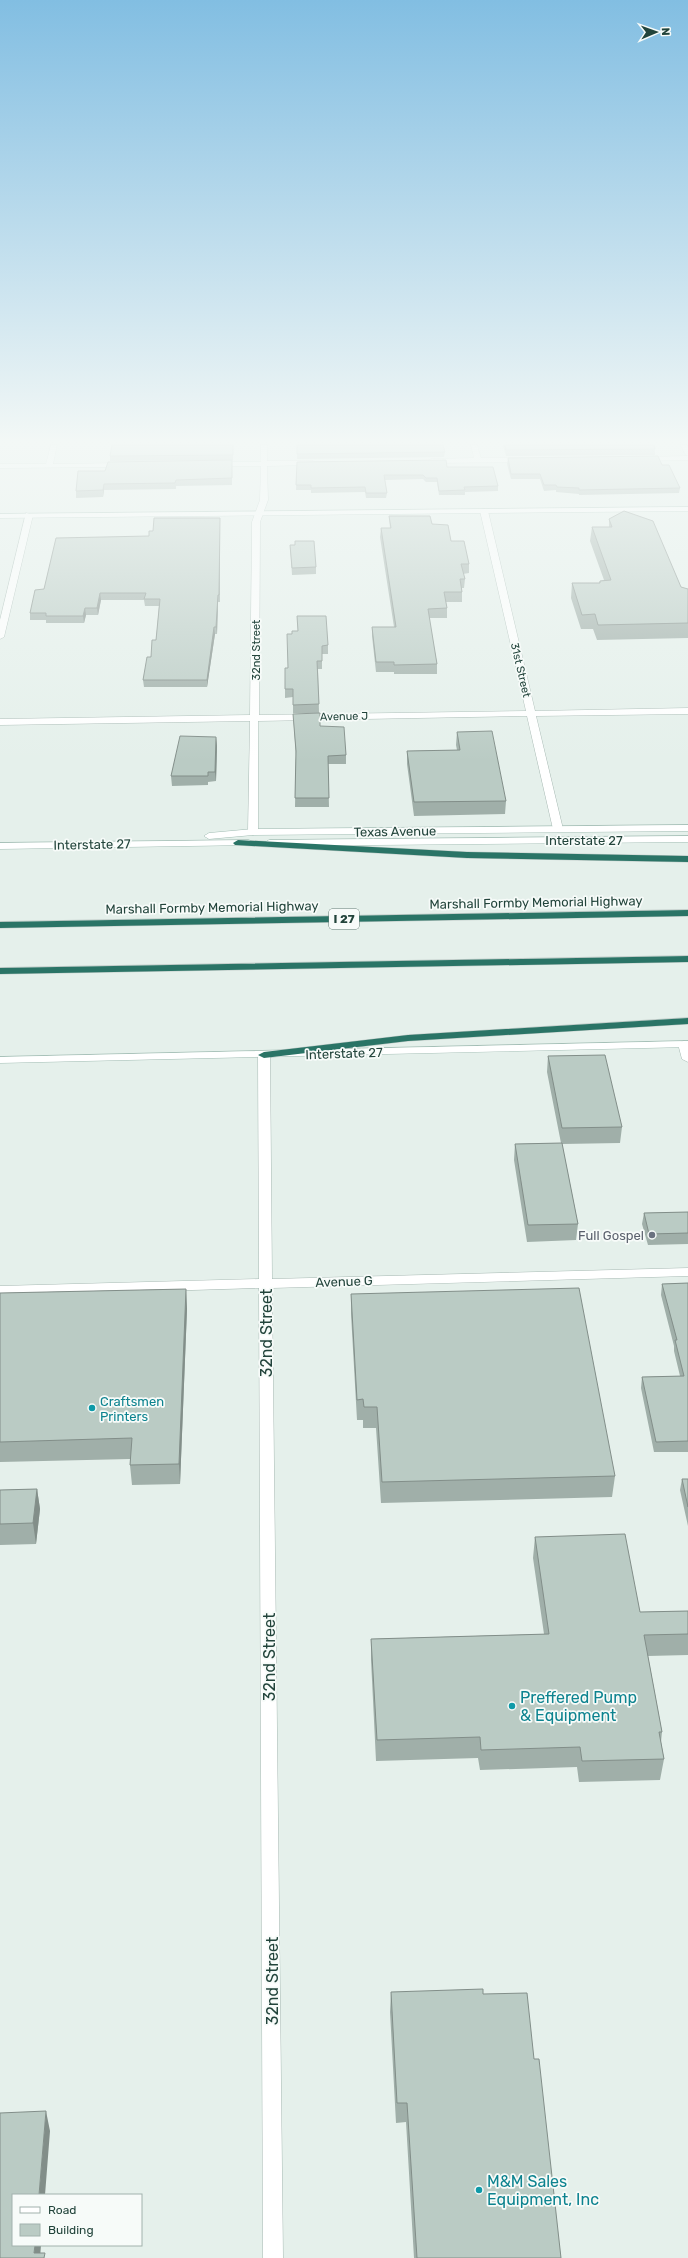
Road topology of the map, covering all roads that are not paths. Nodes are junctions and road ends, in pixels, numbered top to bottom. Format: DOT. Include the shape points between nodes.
graph roads {
  1 [pos="21,550"];
  2 [pos="256,550"];
  3 [pos="493,550"];
  4 [pos="0,637"];
  5 [pos="688,711"];
  6 [pos="531,713"];
  7 [pos="255,717"];
  8 [pos="0,722"];
  9 [pos="688,828"];
  10 [pos="558,829"];
  11 [pos="253,832"];
  12 [pos="688,839"];
  13 [pos="238,843"];
  14 [pos="102,844"];
  15 [pos="0,846"];
  16 [pos="688,858"];
  17 [pos="688,913"];
  18 [pos="0,925"];
  19 [pos="688,959"];
  20 [pos="0,971"];
  21 [pos="688,1021"];
  22 [pos="686,1044"];
  23 [pos="264,1055"];
  24 [pos="688,1059"];
  25 [pos="0,1060"];
  26 [pos="688,1272"];
  27 [pos="266,1283"];
  28 [pos="0,1291"];
  29 [pos="274,2258"];
  1 -- 4 [label="street"];
  2 -- 7 [label="street, 32nd Street"];
  3 -- 6 [label="street, 31st Street"];
  5 -- 6 [label="street, Avenue J"];
  6 -- 7 [label="street, Avenue J"];
  6 -- 10 [label="street, 31st Street"];
  7 -- 8 [label="street, Avenue J"];
  7 -- 11 [label="street, 32nd Street"];
  9 -- 10 [label="street, Texas Avenue"];
  10 -- 11 [label="street, Texas Avenue"];
  11 -- 14 [label="street, Texas Avenue"];
  12 -- 13 [label="street, Interstate 27"];
  13 -- 14 [label="street, Interstate 27"];
  13 -- 16 [label="highway" via="467,855"];
  14 -- 15 [label="street, Interstate 27"];
  17 -- 18 [label="highway, Marshall Formby Memorial Highway / I 27"];
  19 -- 20 [label="highway"];
  21 -- 23 [label="highway" via="408,1038"];
  22 -- 23 [label="street, Interstate 27"];
  22 -- 24 [label="street"];
  23 -- 25 [label="street, Interstate 27"];
  23 -- 27 [label="street, 32nd Street"];
  26 -- 27 [label="street, Avenue G"];
  27 -- 28 [label="street, Avenue G"];
  27 -- 29 [label="street, 32nd Street"];
}
